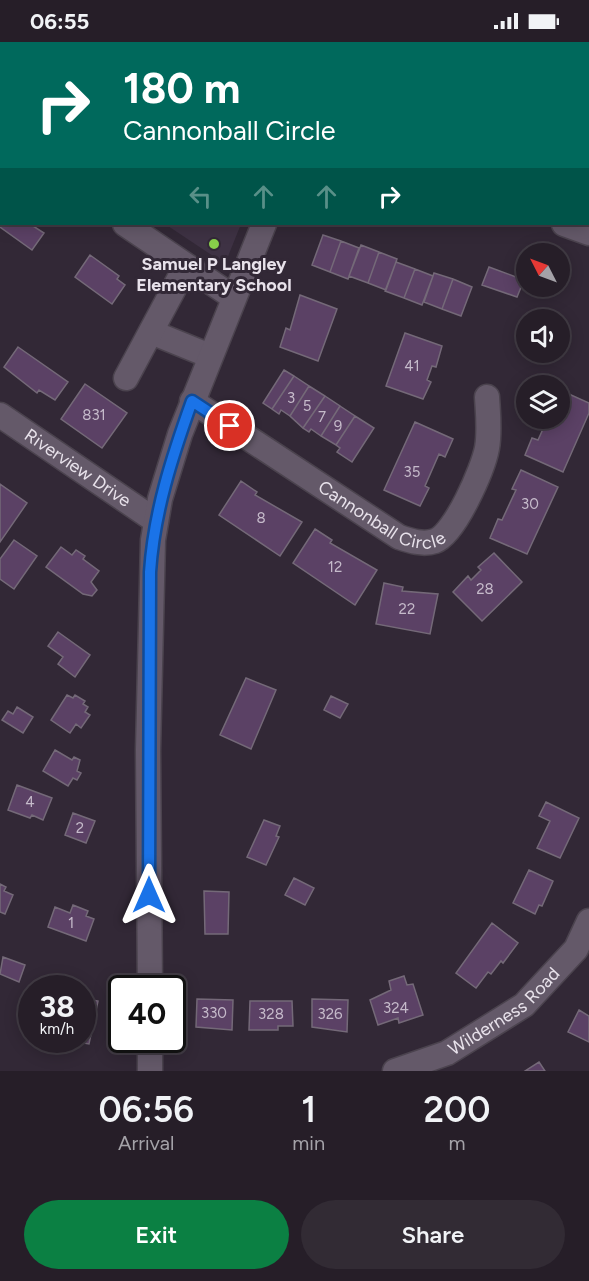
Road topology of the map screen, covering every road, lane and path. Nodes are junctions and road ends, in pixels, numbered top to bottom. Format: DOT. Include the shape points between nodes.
graph roads {
  1 [pos="125,225"];
  2 [pos="264,225"];
  3 [pos="567,225"];
  4 [pos="589,233"];
  5 [pos="186,266"];
  6 [pos="233,297"];
  7 [pos="151,332"];
  8 [pos="210,356"];
  9 [pos="126,378"];
  10 [pos="487,397"];
  11 [pos="192,401"];
  12 [pos="0,415"];
  13 [pos="156,521"];
  14 [pos="589,921"];
  15 [pos="583,952"];
  16 [pos="150,975"];
  17 [pos="150,1053"];
  18 [pos="150,1071"];
  19 [pos="395,1071"];
  1 -- 5 [label="street"];
  2 -- 6 [label="street"];
  3 -- 4 [label="street"];
  5 -- 6 [label="street"];
  5 -- 7 [label="street"];
  6 -- 8 [label="street"];
  7 -- 8 [label="street"];
  7 -- 9 [label="street"];
  8 -- 11 [label="street"];
  10 -- 11 [label="street, Cannonball Circle" via="487,450 457,521 438,540 426,543 399,537"];
  11 -- 13 [label="street"];
  12 -- 13 [label="street, Riverview Drive"];
  13 -- 16 [label="street" via="150,572"];
  14 -- 15 [label="street, Wilderness Road"];
  15 -- 19 [label="street, Wilderness Road" via="524,1005 447,1053"];
  17 -- 18 [label="street"];
}
